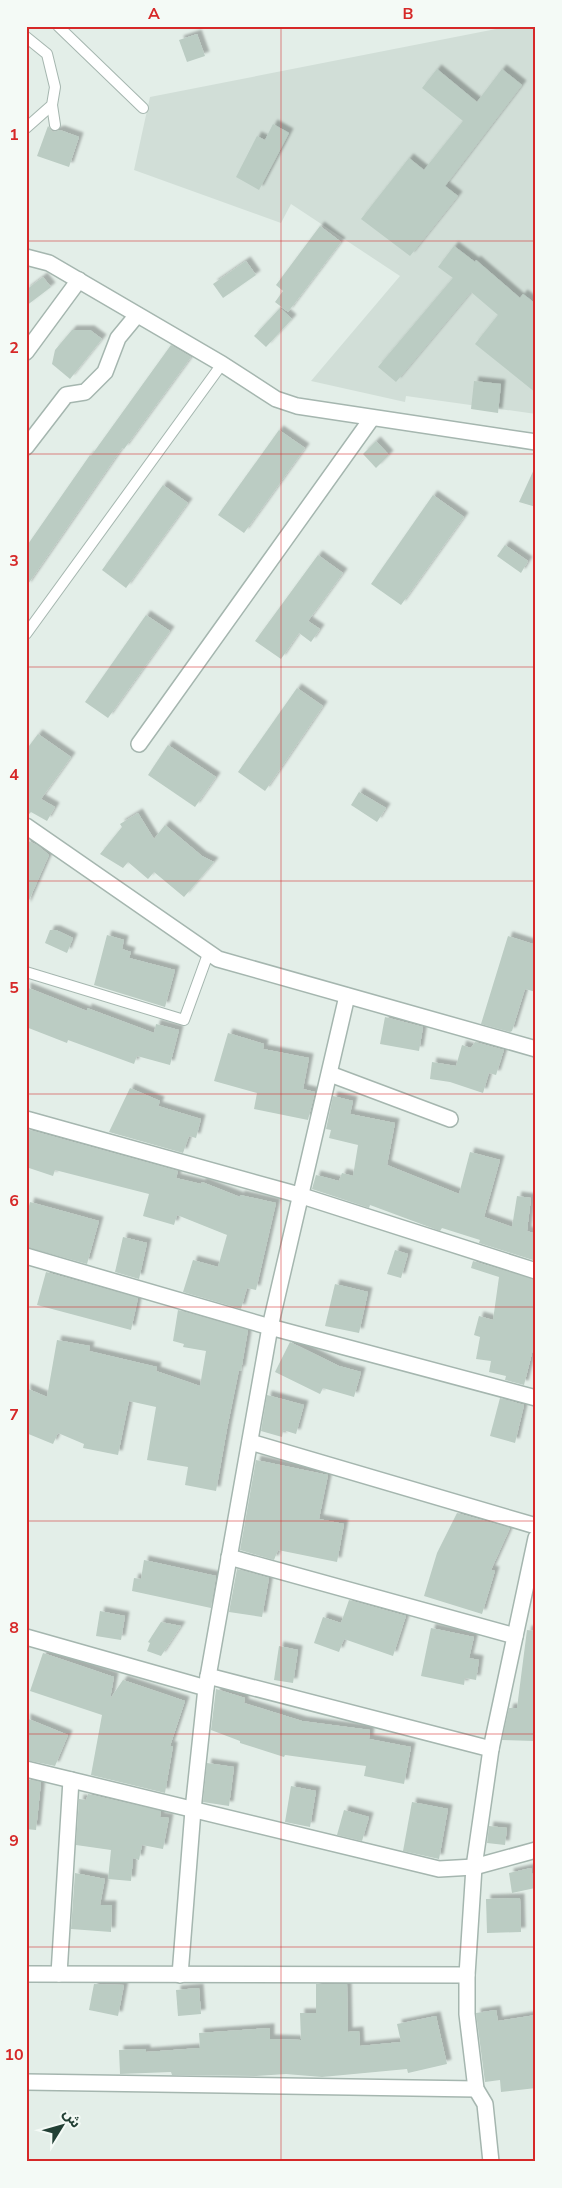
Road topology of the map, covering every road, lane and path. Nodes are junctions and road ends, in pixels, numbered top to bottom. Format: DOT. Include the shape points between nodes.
graph roads {
  1 [pos="58,26"];
  2 [pos="26,37"];
  3 [pos="52,105"];
  4 [pos="143,108"];
  5 [pos="55,125"];
  6 [pos="26,128"];
  7 [pos="28,260"];
  8 [pos="79,280"];
  9 [pos="137,314"];
  10 [pos="26,352"];
  11 [pos="222,364"];
  12 [pos="372,418"];
  13 [pos="536,442"];
  14 [pos="26,447"];
  15 [pos="26,634"];
  16 [pos="139,744"];
  17 [pos="26,826"];
  18 [pos="208,954"];
  19 [pos="26,972"];
  20 [pos="347,996"];
  21 [pos="536,1049"];
  22 [pos="330,1074"];
  23 [pos="26,1118"];
  24 [pos="450,1119"];
  25 [pos="300,1195"];
  26 [pos="26,1256"];
  27 [pos="536,1271"];
  28 [pos="270,1327"];
  29 [pos="536,1398"];
  30 [pos="250,1442"];
  31 [pos="536,1526"];
  32 [pos="536,1538"];
  33 [pos="229,1558"];
  34 [pos="515,1636"];
  35 [pos="26,1637"];
  36 [pos="207,1682"];
  37 [pos="491,1749"];
  38 [pos="26,1769"];
  39 [pos="71,1780"];
  40 [pos="193,1810"];
  41 [pos="536,1850"];
  42 [pos="474,1867"];
  43 [pos="26,1974"];
  44 [pos="59,1974"];
  45 [pos="180,1975"];
  46 [pos="467,1975"];
  47 [pos="26,2082"];
  48 [pos="476,2090"];
  49 [pos="491,2162"];
  1 -- 4 [label="lane"];
  2 -- 3 [label="lane" via="47,54 54,86"];
  3 -- 5 [label="lane"];
  3 -- 6 [label="lane"];
  7 -- 8 [label="street" via="49,264"];
  8 -- 9 [label="street"];
  8 -- 10 [label="street"];
  9 -- 11 [label="street"];
  9 -- 14 [label="street" via="118,338 105,372 85,392 66,396"];
  11 -- 12 [label="street" via="276,399 297,406"];
  11 -- 15 [label="lane"];
  12 -- 13 [label="street"];
  12 -- 16 [label="street"];
  17 -- 18 [label="street"];
  18 -- 19 [label="lane" via="184,1020"];
  18 -- 20 [label="street" via="218,960"];
  20 -- 21 [label="street"];
  20 -- 22 [label="street"];
  22 -- 24 [label="street"];
  22 -- 25 [label="street"];
  23 -- 25 [label="street"];
  25 -- 27 [label="street"];
  25 -- 28 [label="street"];
  26 -- 28 [label="street"];
  28 -- 29 [label="street"];
  28 -- 30 [label="street"];
  30 -- 31 [label="street"];
  30 -- 33 [label="street"];
  32 -- 34 [label="street"];
  33 -- 34 [label="street"];
  33 -- 36 [label="street"];
  34 -- 37 [label="street"];
  35 -- 36 [label="street"];
  36 -- 37 [label="street"];
  36 -- 40 [label="street"];
  37 -- 42 [label="street"];
  38 -- 39 [label="street"];
  39 -- 40 [label="street"];
  39 -- 44 [label="street"];
  40 -- 42 [label="street" via="439,1869"];
  40 -- 45 [label="street"];
  41 -- 42 [label="street"];
  42 -- 46 [label="street"];
  43 -- 44 [label="street"];
  44 -- 45 [label="street"];
  45 -- 46 [label="street"];
  46 -- 48 [label="street" via="467,2014"];
  47 -- 48 [label="street"];
  48 -- 49 [label="street" via="485,2104"];
}
